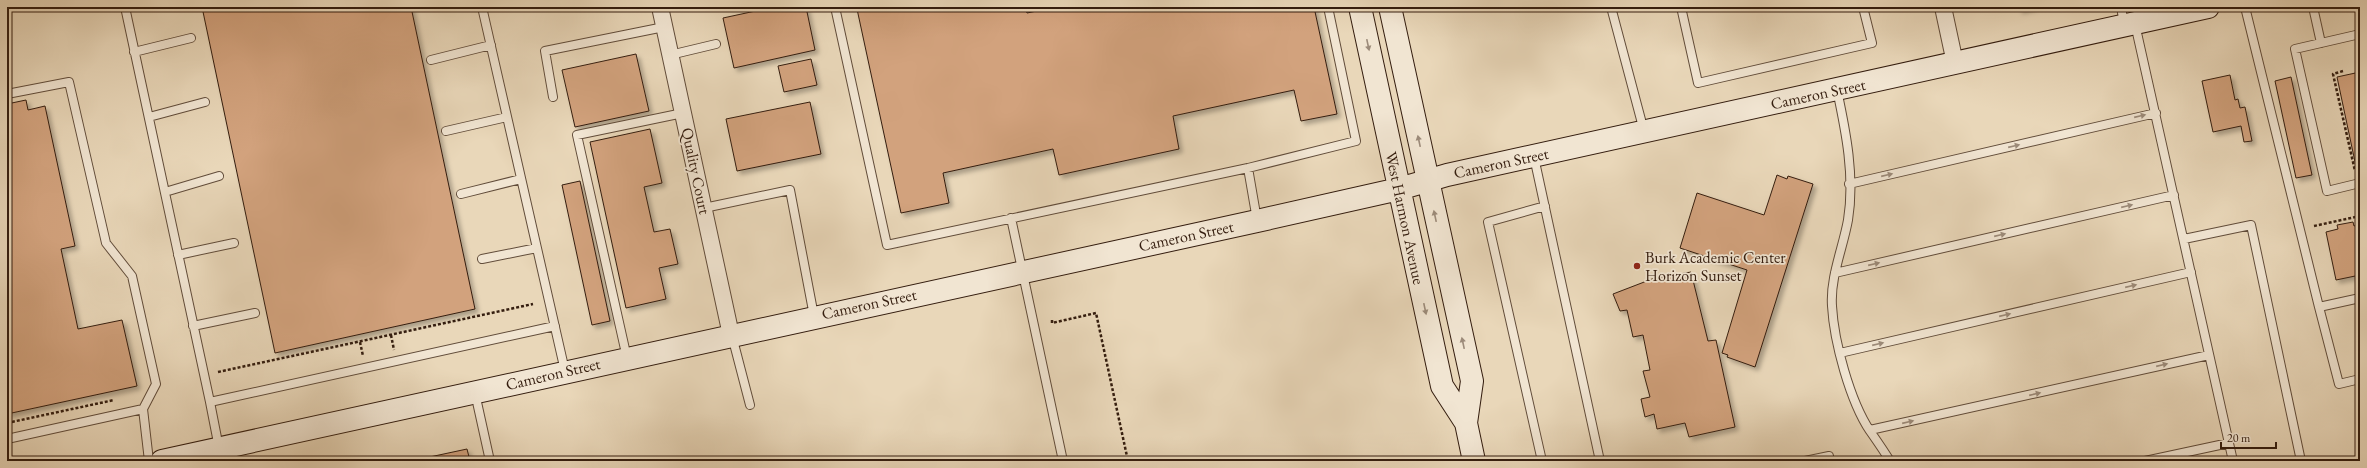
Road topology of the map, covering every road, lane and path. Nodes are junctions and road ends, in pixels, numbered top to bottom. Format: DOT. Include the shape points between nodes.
graph roads {
  1 [pos="125,7"];
  2 [pos="482,7"];
  3 [pos="660,7"];
  4 [pos="835,7"];
  5 [pos="1328,7"];
  6 [pos="1360,7"];
  7 [pos="1390,7"];
  8 [pos="1611,7"];
  9 [pos="1681,7"];
  10 [pos="1863,7"];
  11 [pos="1943,7"];
  12 [pos="2208,7"];
  13 [pos="2245,7"];
  14 [pos="2313,7"];
  15 [pos="2127,19"];
  16 [pos="664,27"];
  17 [pos="2360,34"];
  18 [pos="191,38"];
  19 [pos="2321,43"];
  20 [pos="491,44"];
  21 [pos="716,44"];
  22 [pos="134,52"];
  23 [pos="670,55"];
  24 [pos="431,60"];
  25 [pos="1955,63"];
  26 [pos="2343,72"];
  27 [pos="1836,90"];
  28 [pos="7,94"];
  29 [pos="553,97"];
  30 [pos="205,102"];
  31 [pos="683,113"];
  32 [pos="2156,113"];
  33 [pos="149,117"];
  34 [pos="507,117"];
  35 [pos="446,131"];
  36 [pos="1644,132"];
  37 [pos="1534,156"];
  38 [pos="1248,168"];
  39 [pos="219,176"];
  40 [pos="521,179"];
  41 [pos="1428,179"];
  42 [pos="2358,181"];
  43 [pos="1849,184"];
  44 [pos="1399,189"];
  45 [pos="164,192"];
  46 [pos="461,194"];
  47 [pos="2174,195"];
  48 [pos="1545,206"];
  49 [pos="704,208"];
  50 [pos="2360,216"];
  51 [pos="1011,218"];
  52 [pos="1257,221"];
  53 [pos="2314,226"];
  54 [pos="2184,239"];
  55 [pos="234,243"];
  56 [pos="537,248"];
  57 [pos="178,256"];
  58 [pos="482,259"];
  59 [pos="1021,271"];
  60 [pos="2191,272"];
  61 [pos="1836,273"];
  62 [pos="2360,298"];
  63 [pos="533,304"];
  64 [pos="2319,307"];
  65 [pos="255,313"];
  66 [pos="814,316"];
  67 [pos="1052,320"];
  68 [pos="193,326"];
  69 [pos="555,326"];
  70 [pos="390,335"];
  71 [pos="732,335"];
  72 [pos="360,342"];
  73 [pos="394,350"];
  74 [pos="1840,353"];
  75 [pos="2210,355"];
  76 [pos="364,357"];
  77 [pos="627,358"];
  78 [pos="218,372"];
  79 [pos="565,372"];
  80 [pos="2360,379"];
  81 [pos="474,392"];
  82 [pos="120,399"];
  83 [pos="210,402"];
  84 [pos="750,405"];
  85 [pos="143,409"];
  86 [pos="7,423"];
  87 [pos="1466,423"];
  88 [pos="1870,430"];
  89 [pos="7,439"];
  90 [pos="2229,443"];
  91 [pos="219,449"];
  92 [pos="1829,456"];
  93 [pos="149,461"];
  94 [pos="162,461"];
  95 [pos="490,461"];
  96 [pos="1063,461"];
  97 [pos="1128,461"];
  98 [pos="1474,461"];
  99 [pos="1542,461"];
  100 [pos="1600,461"];
  101 [pos="1805,461"];
  102 [pos="1890,461"];
  103 [pos="2145,461"];
  104 [pos="2234,461"];
  105 [pos="2301,461"];
  1 -- 22 [label="lane"];
  2 -- 20 [label="lane"];
  3 -- 16 [label="street, Quality Court"];
  4 -- 51 [label="lane" via="887,245"];
  5 -- 38 [label="lane" via="1356,141"];
  6 -- 44 [label="street, West Harmon Avenue, one-way"];
  41 -- 7 [label="street, West Harmon Avenue, one-way"];
  8 -- 36 [label="lane"];
  9 -- 10 [label="lane" via="1698,83 1872,43"];
  11 -- 25 [label="street"];
  12 -- 15 [label="street, Cameron Street"];
  13 -- 64 [label="lane"];
  14 -- 19 [label="lane"];
  15 -- 25 [label="street, Cameron Street"];
  15 -- 32 [label="lane"];
  16 -- 23 [label="street, Quality Court"];
  16 -- 29 [label="lane" via="545,51"];
  17 -- 19 [label="lane"];
  18 -- 22 [label="lane"];
  19 -- 42 [label="lane" via="2295,49 2327,191"];
  20 -- 24 [label="lane"];
  20 -- 34 [label="lane"];
  21 -- 23 [label="lane"];
  22 -- 33 [label="lane"];
  23 -- 31 [label="street, Quality Court"];
  25 -- 27 [label="street, Cameron Street"];
  26 -- 42 [label="path" via="2333,74"];
  27 -- 36 [label="street, Cameron Street"];
  27 -- 43 [label="lane" via="1848,145"];
  28 -- 85 [label="lane" via="69,82 106,244 132,276 156,384"];
  30 -- 33 [label="lane"];
  31 -- 49 [label="street, Quality Court"];
  31 -- 77 [label="lane" via="577,135"];
  43 -- 32 [label="lane, one-way"];
  32 -- 47 [label="lane"];
  33 -- 45 [label="lane"];
  34 -- 35 [label="lane"];
  34 -- 40 [label="lane"];
  36 -- 37 [label="street, Cameron Street"];
  37 -- 41 [label="street, Cameron Street"];
  37 -- 48 [label="lane"];
  38 -- 51 [label="lane"];
  38 -- 52 [label="lane"];
  39 -- 45 [label="lane"];
  40 -- 46 [label="lane"];
  40 -- 56 [label="lane"];
  41 -- 44 [label="street, Cameron Street"];
  87 -- 41 [label="street, West Harmon Avenue, one-way" via="1472,381"];
  43 -- 61 [label="lane" via="1848,219"];
  44 -- 52 [label="street, Cameron Street"];
  44 -- 87 [label="street, West Harmon Avenue, one-way" via="1442,386"];
  45 -- 57 [label="lane"];
  47 -- 54 [label="lane"];
  61 -- 47 [label="lane, one-way"];
  48 -- 99 [label="lane" via="1488,222"];
  48 -- 100 [label="lane"];
  49 -- 66 [label="lane" via="790,190"];
  49 -- 71 [label="street, Quality Court"];
  50 -- 53 [label="path"];
  51 -- 59 [label="lane"];
  52 -- 59 [label="street, Cameron Street"];
  54 -- 60 [label="lane"];
  54 -- 105 [label="lane" via="2251,225"];
  55 -- 57 [label="lane"];
  56 -- 58 [label="lane"];
  56 -- 69 [label="lane"];
  57 -- 68 [label="lane"];
  59 -- 66 [label="street, Cameron Street"];
  59 -- 96 [label="lane"];
  74 -- 60 [label="lane, one-way"];
  60 -- 75 [label="lane"];
  61 -- 74 [label="lane" via="1832,306"];
  62 -- 64 [label="lane"];
  63 -- 70 [label="path"];
  64 -- 80 [label="lane" via="2339,384"];
  65 -- 68 [label="lane"];
  66 -- 71 [label="street, Cameron Street"];
  67 -- 97 [label="path" via="1052,323 1096,313"];
  68 -- 83 [label="lane"];
  69 -- 79 [label="lane"];
  69 -- 83 [label="lane"];
  70 -- 72 [label="path"];
  70 -- 73 [label="path"];
  71 -- 77 [label="street, Cameron Street"];
  71 -- 84 [label="lane"];
  72 -- 76 [label="path"];
  72 -- 78 [label="path"];
  74 -- 88 [label="lane" via="1851,389"];
  88 -- 75 [label="lane, one-way"];
  75 -- 90 [label="lane"];
  77 -- 79 [label="street, Cameron Street"];
  79 -- 81 [label="street, Cameron Street"];
  81 -- 91 [label="street, Cameron Street"];
  81 -- 95 [label="lane"];
  82 -- 86 [label="path"];
  83 -- 91 [label="lane"];
  85 -- 89 [label="lane"];
  85 -- 93 [label="lane"];
  87 -- 98 [label="street, West Harmon Avenue"];
  88 -- 102 [label="lane"];
  90 -- 103 [label="lane"];
  90 -- 104 [label="lane"];
  91 -- 94 [label="street, Cameron Street"];
  92 -- 101 [label="lane"];
}
